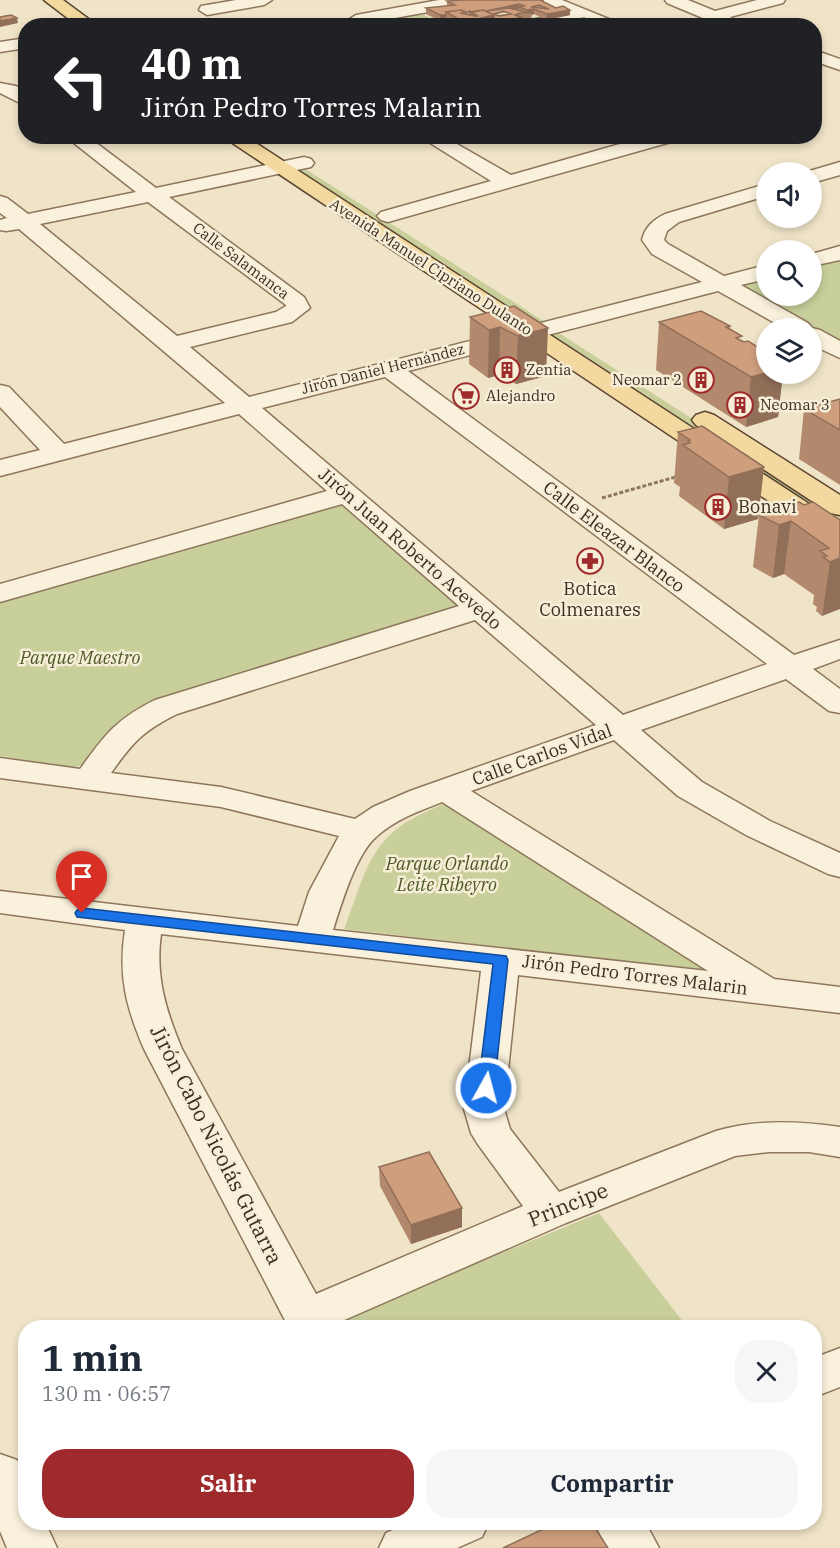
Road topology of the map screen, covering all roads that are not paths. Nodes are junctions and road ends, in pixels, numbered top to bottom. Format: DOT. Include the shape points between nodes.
graph roads {
  1 [pos="52,0"];
  2 [pos="189,0"];
  3 [pos="264,0"];
  4 [pos="467,0"];
  5 [pos="553,0"];
  6 [pos="673,0"];
  7 [pos="777,0"];
  8 [pos="34,6"];
  9 [pos="207,10"];
  10 [pos="583,15"];
  11 [pos="714,16"];
  12 [pos="51,18"];
  13 [pos="77,18"];
  14 [pos="221,18"];
  15 [pos="367,18"];
  16 [pos="568,18"];
  17 [pos="590,18"];
  18 [pos="719,18"];
  19 [pos="18,36"];
  20 [pos="0,39"];
  21 [pos="18,45"];
  22 [pos="0,48"];
  23 [pos="822,52"];
  24 [pos="840,65"];
  25 [pos="0,88"];
  26 [pos="18,96"];
  27 [pos="85,144"];
  28 [pos="243,144"];
  29 [pos="275,144"];
  30 [pos="441,144"];
  31 [pos="643,144"];
  32 [pos="304,163"];
  33 [pos="279,168"];
  34 [pos="840,168"];
  35 [pos="822,174"];
  36 [pos="508,182"];
  37 [pos="756,193"];
  38 [pos="152,195"];
  39 [pos="0,202"];
  40 [pos="388,216"];
  41 [pos="11,224"];
  42 [pos="840,253"];
  43 [pos="822,258"];
  44 [pos="756,275"];
  45 [pos="721,284"];
  46 [pos="782,318"];
  47 [pos="557,325"];
  48 [pos="531,332"];
  49 [pos="822,341"];
  50 [pos="171,345"];
  51 [pos="840,351"];
  52 [pos="610,359"];
  53 [pos="389,368"];
  54 [pos="0,392"];
  55 [pos="242,405"];
  56 [pos="688,409"];
  57 [pos="58,453"];
  58 [pos="0,468"];
  59 [pos="346,494"];
  60 [pos="840,507"];
  61 [pos="840,536"];
  62 [pos="0,593"];
  63 [pos="480,609"];
  64 [pos="840,649"];
  65 [pos="789,667"];
  66 [pos="840,704"];
  67 [pos="620,727"];
  68 [pos="0,768"];
  69 [pos="88,781"];
  70 [pos="446,789"];
  71 [pos="362,831"];
  72 [pos="840,866"];
  73 [pos="0,902"];
  74 [pos="144,922"];
  75 [pos="312,940"];
  76 [pos="501,960"];
  77 [pos="767,991"];
  78 [pos="840,1000"];
  79 [pos="840,1142"];
  80 [pos="551,1212"];
  81 [pos="308,1320"];
  82 [pos="313,1320"];
  83 [pos="840,1367"];
  84 [pos="822,1375"];
  85 [pos="0,1475"];
  86 [pos="18,1516"];
  87 [pos="24,1530"];
  88 [pos="623,1530"];
  89 [pos="32,1548"];
  90 [pos="634,1548"];
  1 -- 13 [label="main road"];
  2 -- 9 [label="street"];
  3 -- 9 [label="street"];
  4 -- 15 [label="street"];
  5 -- 10 [label="street"];
  6 -- 11 [label="street"];
  7 -- 11 [label="street"];
  8 -- 12 [label="main road"];
  9 -- 14 [label="street"];
  10 -- 16 [label="street"];
  10 -- 17 [label="street"];
  11 -- 18 [label="street"];
  19 -- 20 [label="street"];
  21 -- 22 [label="street"];
  23 -- 24 [label="street"];
  25 -- 26 [label="street"];
  27 -- 38 [label="street, Calle Salamanca"];
  28 -- 33 [label="main road, Avenida Manuel Cipriano Dulanto"];
  29 -- 32 [label="main road, Avenida Manuel Cipriano Dulanto"];
  30 -- 36 [label="street"];
  31 -- 36 [label="street"];
  32 -- 33 [label="street"];
  32 -- 40 [label="main road, Avenida Manuel Cipriano Dulanto"];
  33 -- 38 [label="street"];
  33 -- 48 [label="main road, Avenida Manuel Cipriano Dulanto"];
  34 -- 35 [label="street"];
  36 -- 40 [label="street"];
  37 -- 45 [label="street" via="672,219 654,232 653,240 660,249"];
  38 -- 41 [label="street"];
  38 -- 50 [label="street, Calle Salamanca" via="296,302 298,308 284,316"];
  39 -- 41 [label="street, Jirón Juan Roberto Acevedo"];
  40 -- 47 [label="main road, Avenida Manuel Cipriano Dulanto"];
  41 -- 50 [label="street, Jirón Juan Roberto Acevedo"];
  42 -- 43 [label="street"];
  44 -- 45 [label="street, Jirón Daniel Hernández"];
  45 -- 46 [label="street"];
  45 -- 47 [label="street, Jirón Daniel Hernández"];
  47 -- 48 [label="street, Jirón Daniel Hernández"];
  47 -- 52 [label="main road, Avenida Manuel Cipriano Dulanto"];
  48 -- 53 [label="street, Jirón Daniel Hernández"];
  48 -- 61 [label="main road, Avenida Manuel Cipriano Dulanto"];
  49 -- 51 [label="street"];
  50 -- 55 [label="street, Jirón Juan Roberto Acevedo"];
  53 -- 55 [label="street, Jirón Daniel Hernández"];
  53 -- 65 [label="street, Calle Eleazar Blanco"];
  54 -- 57 [label="street"];
  55 -- 57 [label="street, Jirón Daniel Hernández"];
  55 -- 59 [label="street, Jirón Juan Roberto Acevedo"];
  56 -- 60 [label="main road"];
  57 -- 58 [label="street, Jirón Daniel Hernández"];
  59 -- 62 [label="street"];
  59 -- 63 [label="street, Jirón Juan Roberto Acevedo"];
  63 -- 67 [label="street, Jirón Juan Roberto Acevedo"];
  63 -- 69 [label="street" via="166,707 122,735"];
  64 -- 65 [label="street, Calle Carlos Vidal"];
  65 -- 66 [label="street, Calle Eleazar Blanco"];
  65 -- 67 [label="street, Calle Carlos Vidal"];
  67 -- 70 [label="street, Calle Carlos Vidal"];
  67 -- 72 [label="street, Jirón Juan Roberto Acevedo" via="690,789 717,807"];
  68 -- 69 [label="street"];
  69 -- 71 [label="street" via="242,801"];
  70 -- 71 [label="street, Calle Carlos Vidal" via="392,812"];
  70 -- 77 [label="street"];
  71 -- 75 [label="street, Calle Carlos Vidal" via="327,892"];
  73 -- 74 [label="street, Jirón Pedro Torres Malarin"];
  74 -- 75 [label="street, Jirón Pedro Torres Malarin"];
  74 -- 81 [label="street, Jirón Cabo Nicolás Gutarra" via="139,953 140,985 163,1049"];
  75 -- 76 [label="street, Jirón Pedro Torres Malarin"];
  76 -- 77 [label="street, Jirón Pedro Torres Malarin"];
  76 -- 80 [label="street" via="484,1109 491,1133"];
  77 -- 78 [label="street, Jirón Pedro Torres Malarin"];
  79 -- 80 [label="street, Principe" via="809,1137 730,1142"];
  80 -- 82 [label="street, Principe"];
  83 -- 84 [label="street"];
  85 -- 86 [label="street"];
  87 -- 89 [label="street"];
  88 -- 90 [label="street"];
}
